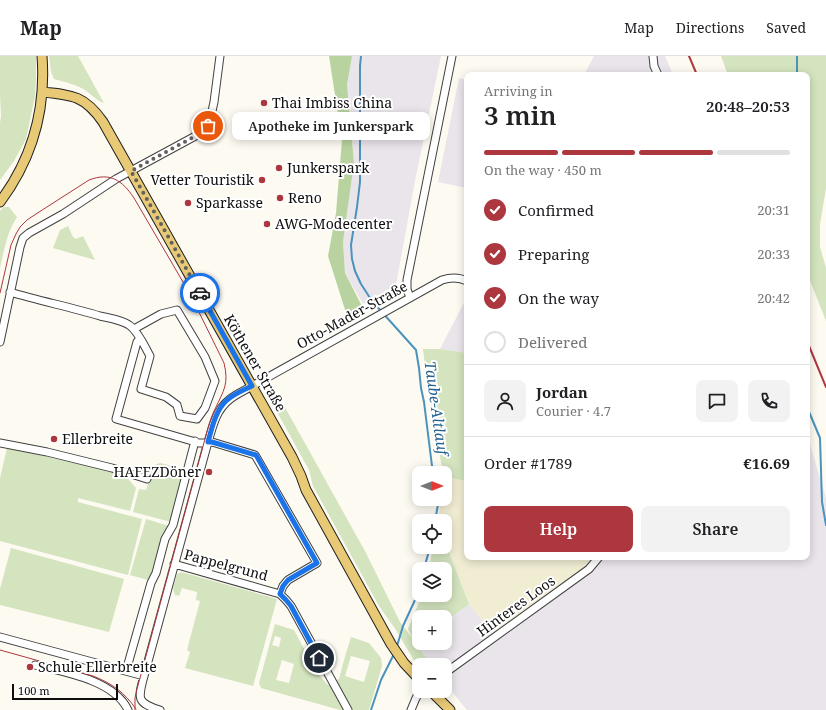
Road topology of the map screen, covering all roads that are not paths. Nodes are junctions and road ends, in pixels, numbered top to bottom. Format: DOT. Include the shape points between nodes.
graph roads {
  1 [pos="42,56"];
  2 [pos="220,56"];
  3 [pos="452,56"];
  4 [pos="652,56"];
  5 [pos="657,72"];
  6 [pos="42,92"];
  7 [pos="131,171"];
  8 [pos="0,202"];
  9 [pos="464,280"];
  10 [pos="10,292"];
  11 [pos="410,298"];
  12 [pos="134,329"];
  13 [pos="140,338"];
  14 [pos="0,342"];
  15 [pos="252,386"];
  16 [pos="195,441"];
  17 [pos="208,442"];
  18 [pos="0,443"];
  19 [pos="147,479"];
  20 [pos="596,560"];
  21 [pos="174,564"];
  22 [pos="280,594"];
  23 [pos="0,637"];
  24 [pos="34,664"];
  25 [pos="452,668"];
  26 [pos="126,671"];
  27 [pos="412,672"];
  28 [pos="144,676"];
  29 [pos="416,698"];
  30 [pos="438,698"];
  31 [pos="128,710"];
  32 [pos="160,710"];
  33 [pos="348,710"];
  34 [pos="411,710"];
  35 [pos="450,710"];
  1 -- 6 [label="main road"];
  2 -- 7 [label="street" via="208,126 201,133"];
  3 -- 11 [label="street" via="407,280"];
  4 -- 5 [label="street"];
  6 -- 7 [label="main road, Köthener Straße" via="72,96 90,106 103,122"];
  6 -- 8 [label="main road" via="37,124 29,151 23,166"];
  7 -- 10 [label="street" via="23,238"];
  7 -- 15 [label="main road, Köthener Straße"];
  9 -- 11 [label="street, Otto-Mader-Straße" via="447,279"];
  10 -- 12 [label="street" via="124,322"];
  10 -- 14 [label="street"];
  11 -- 15 [label="street, Otto-Mader-Straße"];
  12 -- 13 [label="street"];
  12 -- 13 [label="street" via="161,314 177,310 205,357 215,381 205,408 197,420 180,416 176,405 166,397 140,389 150,356"];
  13 -- 16 [label="street" via="116,419"];
  15 -- 17 [label="street" via="222,406 217,413"];
  15 -- 27 [label="main road, Köthener Straße" via="391,644"];
  16 -- 17 [label="street"];
  16 -- 26 [label="street" via="173,525 165,539"];
  17 -- 21 [label="street"];
  17 -- 22 [label="street" via="256,455 317,563 288,580"];
  18 -- 19 [label="street" via="51,453"];
  20 -- 25 [label="street, Hinteres Loos" via="589,569"];
  21 -- 22 [label="street, Pappelgrund"];
  21 -- 28 [label="street"];
  22 -- 33 [label="street, Pappelgrund" via="291,606"];
  23 -- 26 [label="street"];
  24 -- 31 [label="street" via="104,686 120,697"];
  26 -- 28 [label="street"];
  28 -- 32 [label="street" via="140,699 148,707"];
  29 -- 34 [label="street"];
  30 -- 35 [label="main road"];
}
